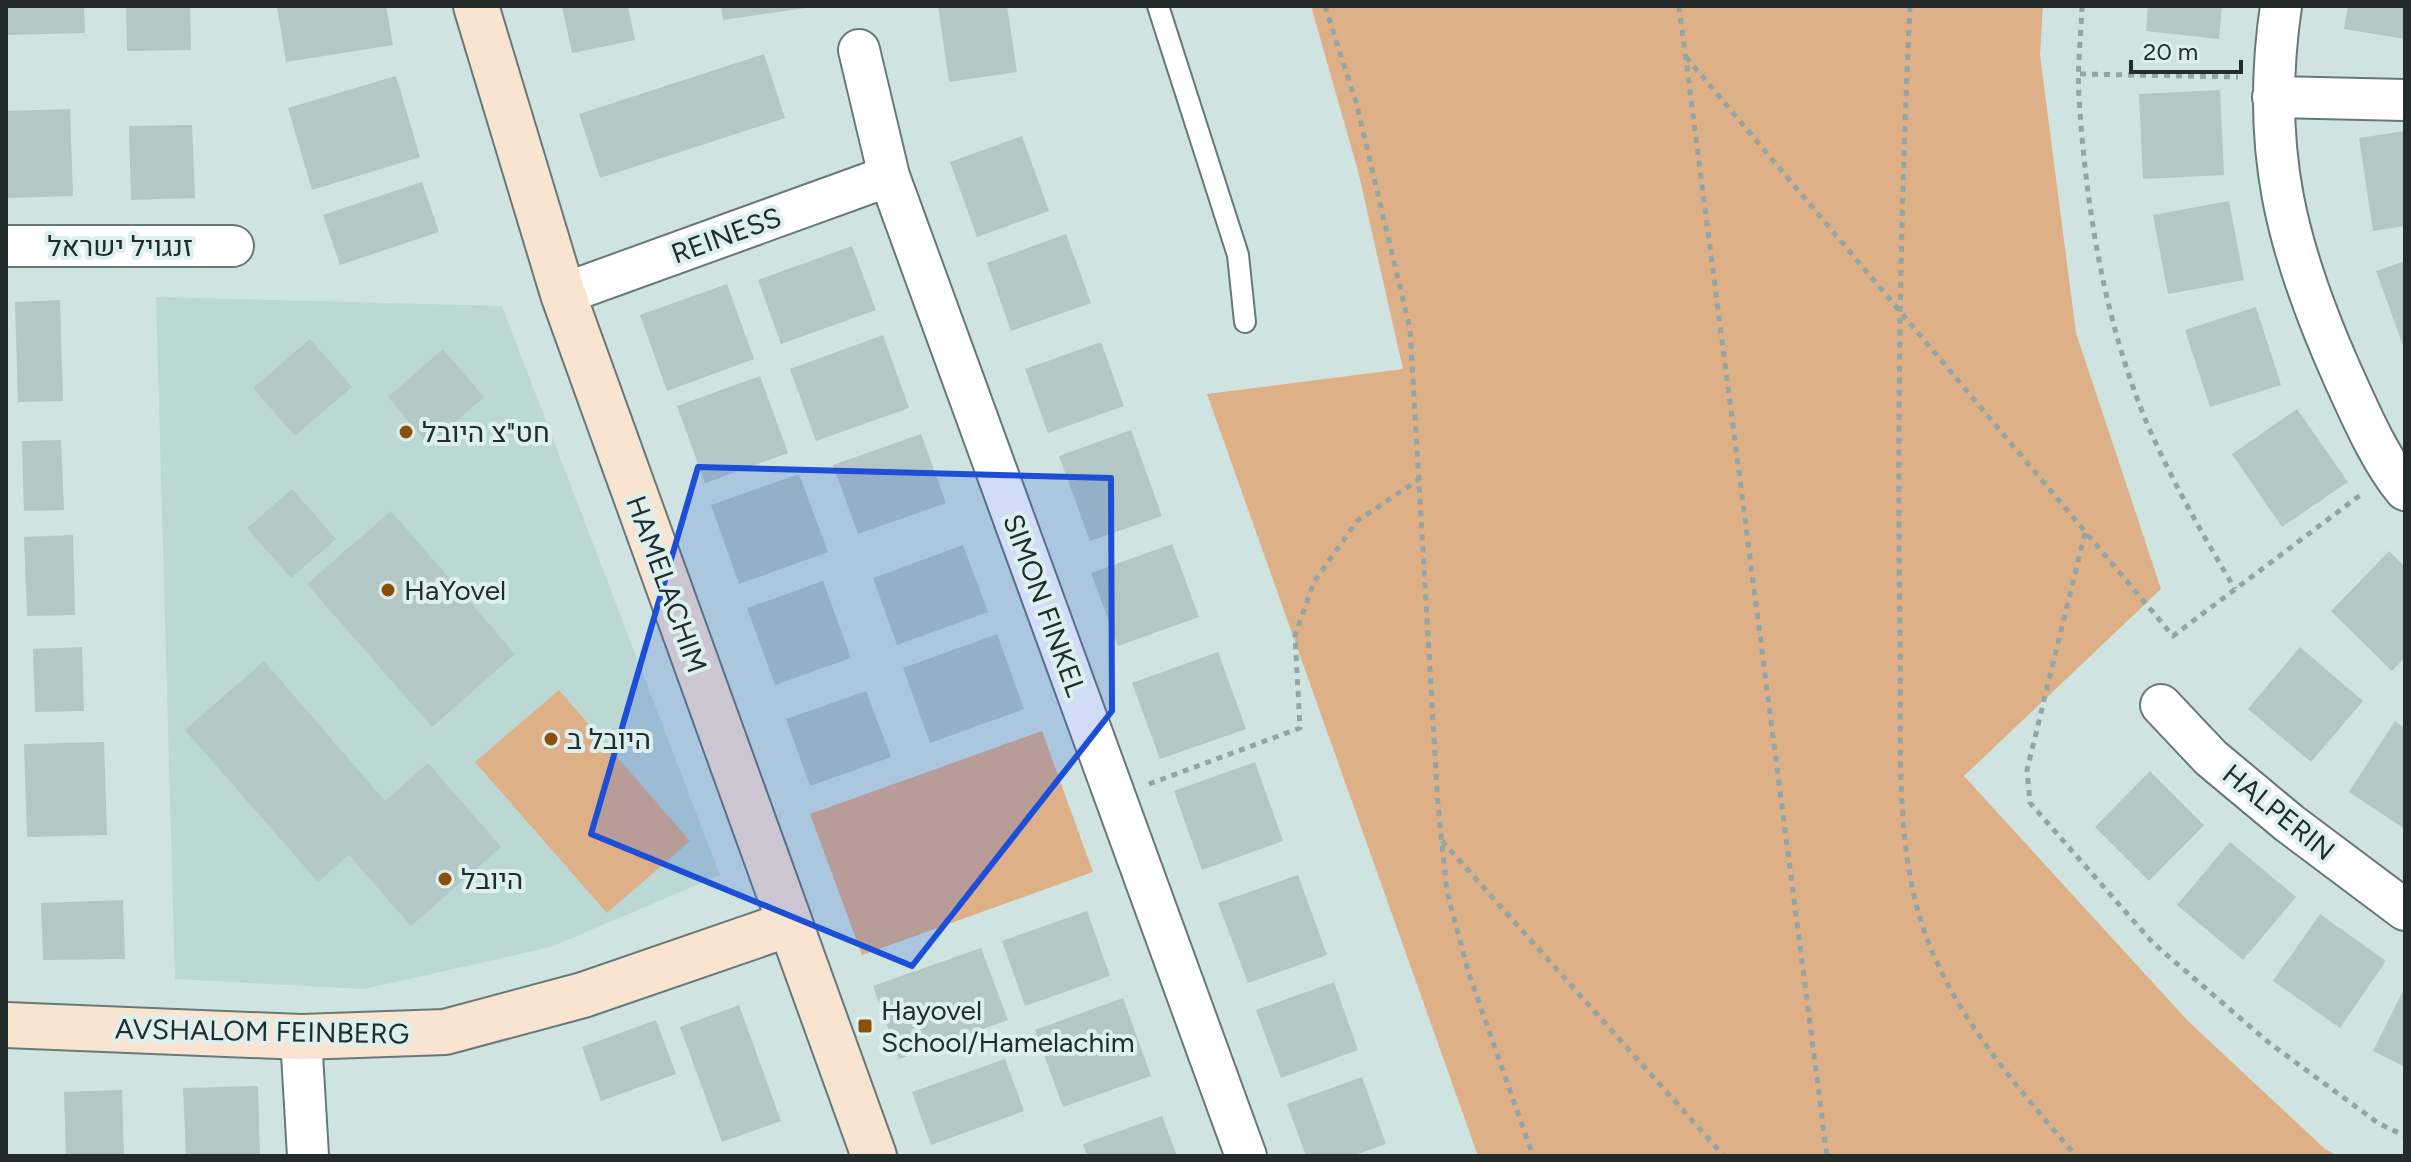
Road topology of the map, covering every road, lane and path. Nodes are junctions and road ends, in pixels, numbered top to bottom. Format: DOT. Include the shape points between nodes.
graph roads {
  1 [pos="476,6"];
  2 [pos="1158,6"];
  3 [pos="1325,6"];
  4 [pos="1679,6"];
  5 [pos="1910,6"];
  6 [pos="2082,6"];
  7 [pos="2281,6"];
  8 [pos="859,50"];
  9 [pos="1685,56"];
  10 [pos="2079,74"];
  11 [pos="2274,88"];
  12 [pos="2405,100"];
  13 [pos="889,176"];
  14 [pos="6,246"];
  15 [pos="233,246"];
  16 [pos="563,294"];
  17 [pos="1898,310"];
  18 [pos="1245,322"];
  19 [pos="1419,479"];
  20 [pos="2399,480"];
  21 [pos="2086,532"];
  22 [pos="2235,589"];
  23 [pos="2161,705"];
  24 [pos="1115,796"];
  25 [pos="1441,839"];
  26 [pos="2405,910"];
  27 [pos="789,924"];
  28 [pos="6,1025"];
  29 [pos="301,1037"];
  30 [pos="2405,1136"];
  31 [pos="308,1156"];
  32 [pos="874,1156"];
  33 [pos="1246,1156"];
  34 [pos="1533,1156"];
  35 [pos="1724,1156"];
  36 [pos="1827,1156"];
  37 [pos="2076,1156"];
  1 -- 16 [label="street, HAMELACHIM"];
  2 -- 18 [label="lane" via="1238,255"];
  3 -- 19 [label="path" via="1356,102 1410,329"];
  4 -- 9 [label="path"];
  5 -- 17 [label="path"];
  6 -- 10 [label="path"];
  7 -- 11 [label="street"];
  8 -- 13 [label="street, SIMON FINKEL"];
  9 -- 17 [label="path"];
  9 -- 36 [label="path"];
  10 -- 11 [label="path"];
  10 -- 22 [label="path" via="2090,213 2114,325 2149,427 2191,515"];
  11 -- 12 [label="street"];
  11 -- 20 [label="street" via="2278,178 2294,253 2360,413"];
  13 -- 16 [label="street, REINESS"];
  13 -- 24 [label="street, SIMON FINKEL"];
  14 -- 15 [label="street, זנגויל ישראל"];
  16 -- 27 [label="street, HAMELACHIM"];
  17 -- 21 [label="path"];
  17 -- 37 [label="path" via="1904,829 1912,887 1929,944 1972,1025"];
  19 -- 24 [label="path" via="1357,521 1314,582 1295,635 1300,728"];
  19 -- 25 [label="path"];
  20 -- 22 [label="path"];
  21 -- 22 [label="path" via="2173,636"];
  21 -- 30 [label="path" via="2027,770 2030,803 2153,943 2268,1042 2378,1123"];
  23 -- 26 [label="street, HALPERIN" via="2211,758"];
  24 -- 33 [label="street, SIMON FINKEL"];
  25 -- 34 [label="path" via="1455,930"];
  25 -- 35 [label="path"];
  27 -- 29 [label="street, AVSHALOM FEINBERG" via="583,995 445,1032"];
  27 -- 32 [label="street, HAMELACHIM"];
  28 -- 29 [label="street, AVSHALOM FEINBERG"];
  29 -- 31 [label="street"];
}
